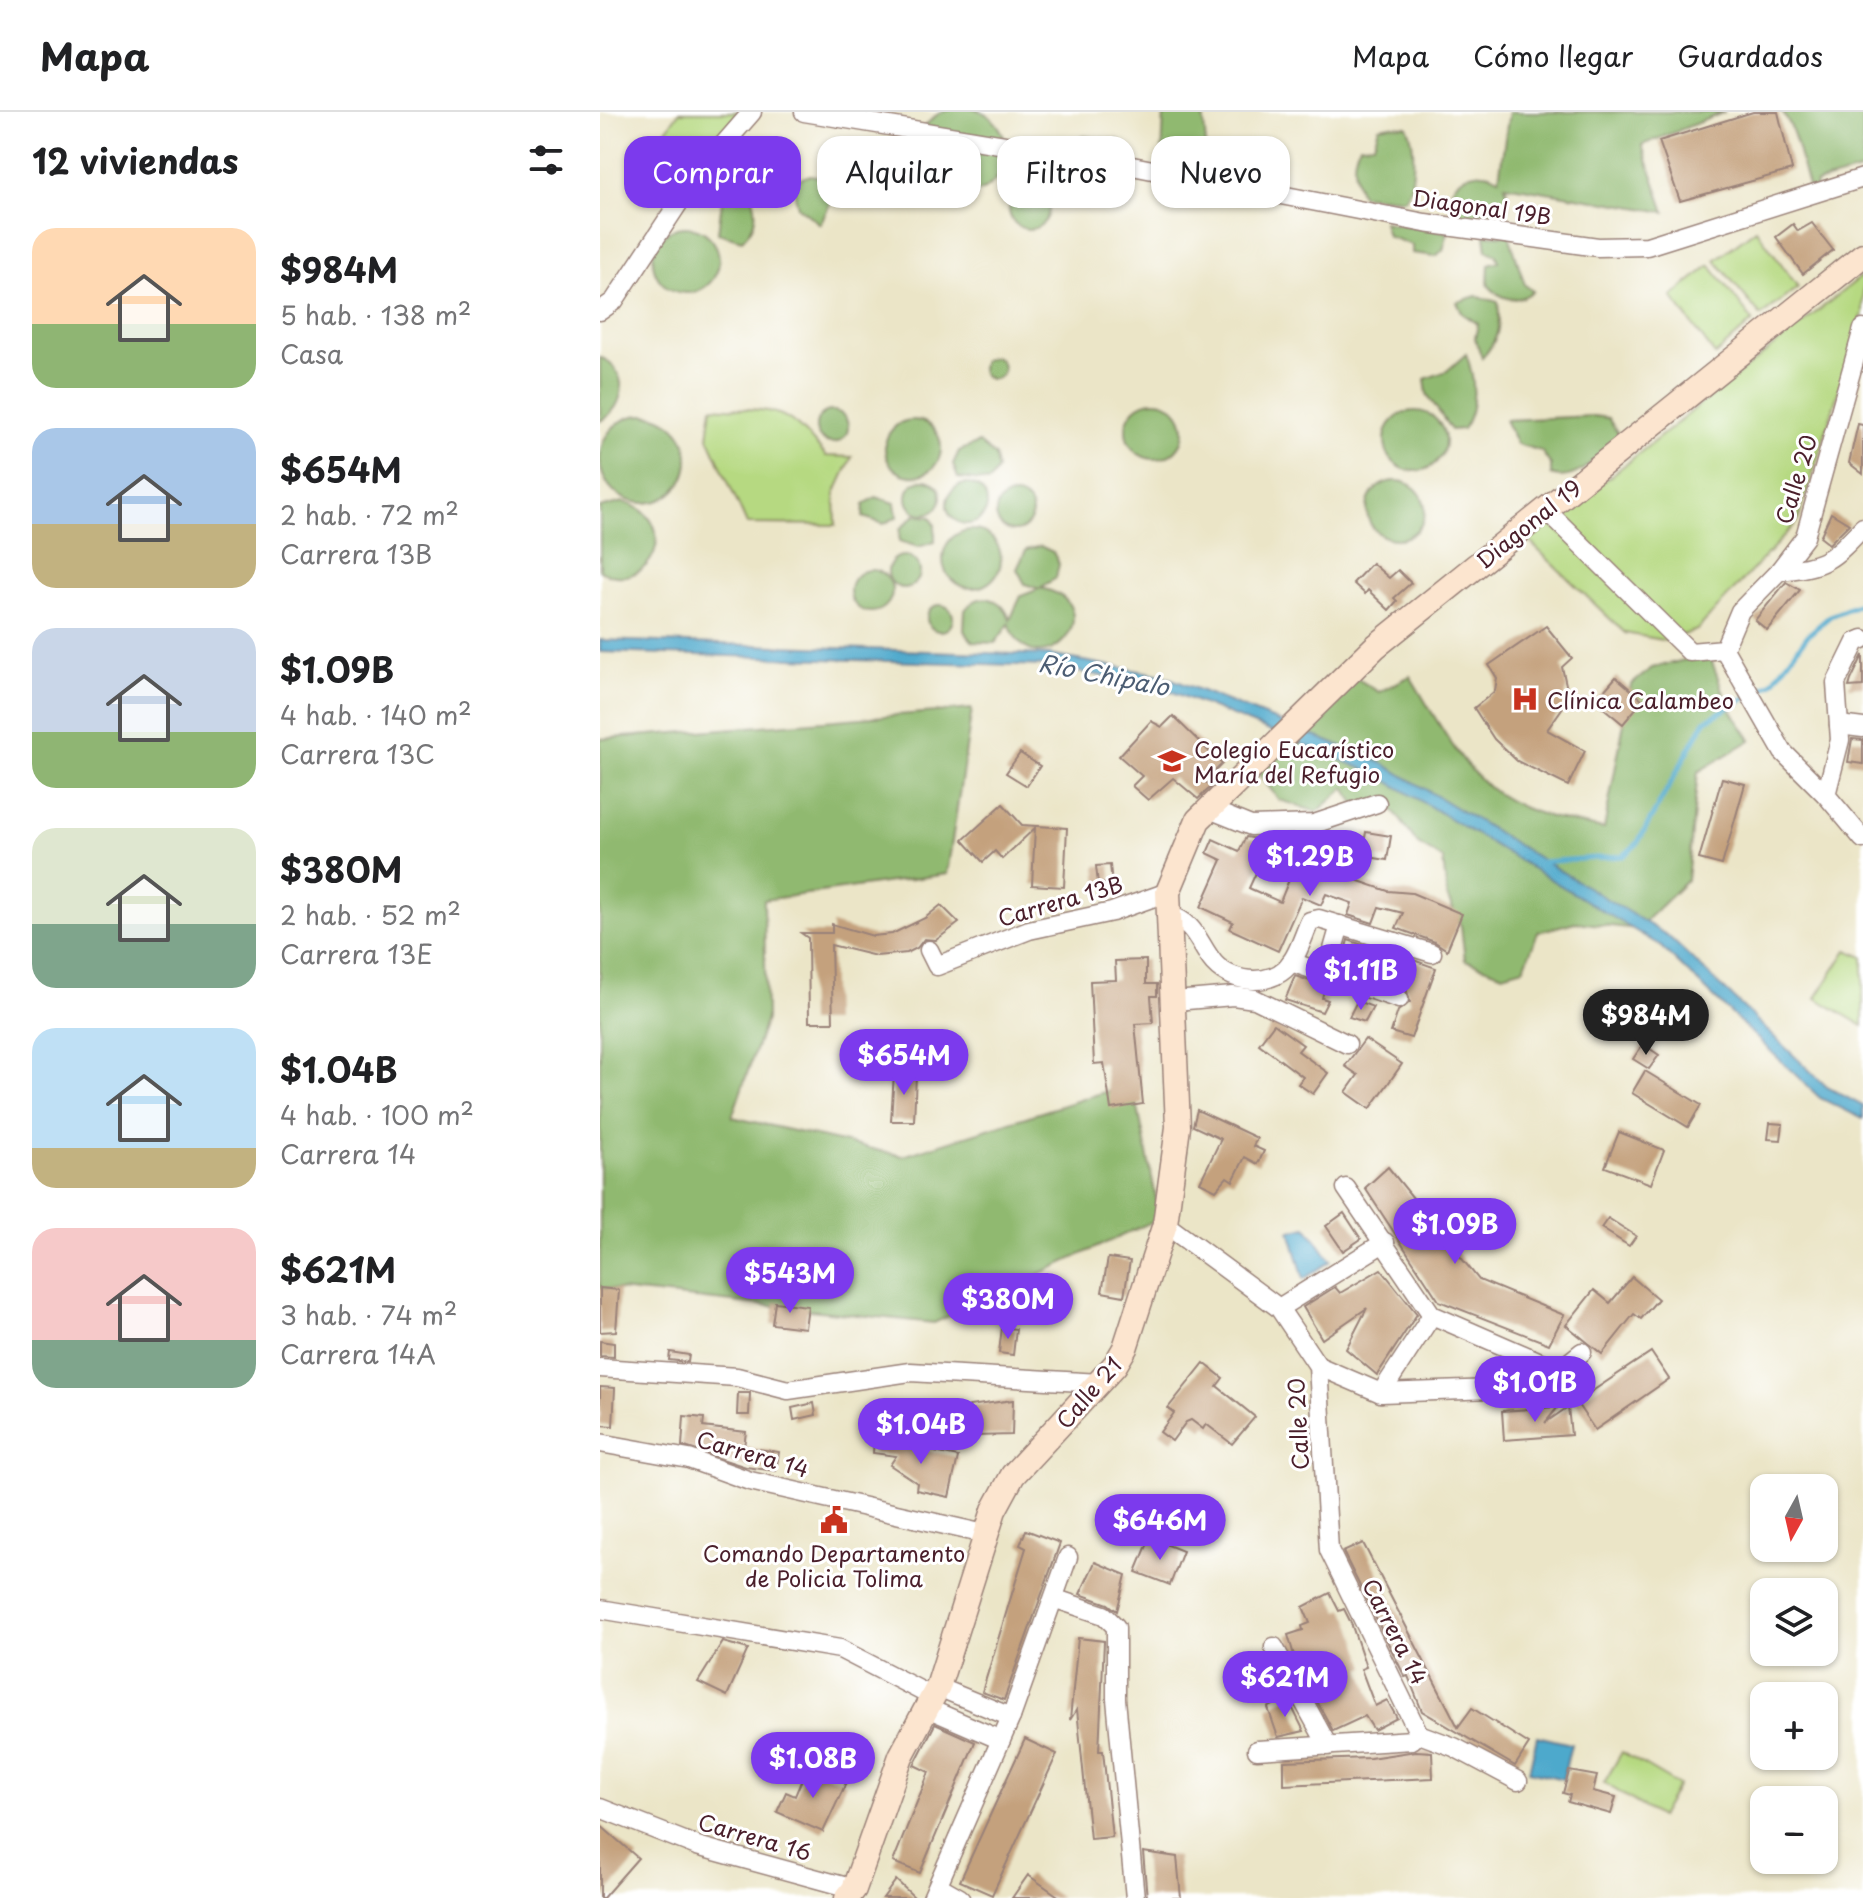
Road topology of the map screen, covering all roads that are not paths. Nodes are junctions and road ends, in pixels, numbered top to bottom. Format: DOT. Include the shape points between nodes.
graph roads {
  1 [pos="752,112"];
  2 [pos="804,112"];
  3 [pos="1863,178"];
  4 [pos="1863,255"];
  5 [pos="600,311"];
  6 [pos="1863,329"];
  7 [pos="1545,509"];
  8 [pos="1863,527"];
  9 [pos="1779,571"];
  10 [pos="1859,641"];
  11 [pos="1715,651"];
  12 [pos="1839,725"];
  13 [pos="1863,728"];
  14 [pos="1826,795"];
  15 [pos="1377,803"];
  16 [pos="1209,809"];
  17 [pos="1863,839"];
  18 [pos="1168,904"];
  19 [pos="1340,925"];
  20 [pos="1396,942"];
  21 [pos="929,950"];
  22 [pos="1432,953"];
  23 [pos="1291,962"];
  24 [pos="1326,974"];
  25 [pos="1175,1001"];
  26 [pos="1347,1044"];
  27 [pos="1346,1188"];
  28 [pos="1165,1224"];
  29 [pos="1385,1242"];
  30 [pos="1279,1308"];
  31 [pos="1432,1315"];
  32 [pos="1582,1352"];
  33 [pos="1318,1366"];
  34 [pos="600,1368"];
  35 [pos="1100,1383"];
  36 [pos="1551,1387"];
  37 [pos="1381,1393"];
  38 [pos="600,1443"];
  39 [pos="985,1534"];
  40 [pos="1329,1550"];
  41 [pos="1068,1557"];
  42 [pos="1056,1599"];
  43 [pos="600,1609"];
  44 [pos="1274,1647"];
  45 [pos="933,1698"];
  46 [pos="1011,1717"];
  47 [pos="1419,1734"];
  48 [pos="1001,1740"];
  49 [pos="1328,1746"];
  50 [pos="1257,1750"];
  51 [pos="1518,1781"];
  52 [pos="600,1808"];
  53 [pos="935,1892"];
  54 [pos="851,1893"];
  55 [pos="960,1898"];
  56 [pos="1135,1898"];
  1 -- 5 [label="street" via="704,167 614,301"];
  2 -- 3 [label="street, Diagonal 19B" via="1127,165 1425,223 1598,247 1647,246"];
  4 -- 7 [label="street, Diagonal 19"];
  6 -- 9 [label="street, Calle 20" via="1805,537"];
  7 -- 11 [label="street" via="1690,652"];
  7 -- 16 [label="street, Diagonal 19" via="1362,658"];
  8 -- 9 [label="street" via="1816,568"];
  9 -- 11 [label="street, Calle 20" via="1740,611"];
  10 -- 12 [label="street" via="1836,683"];
  11 -- 14 [label="street" via="1783,752"];
  12 -- 13 [label="street"];
  12 -- 14 [label="street"];
  14 -- 17 [label="street"];
  15 -- 16 [label="street" via="1314,824 1251,826"];
  16 -- 18 [label="street, Calle 21" via="1198,820"];
  18 -- 21 [label="street, Carrera 13B" via="1029,930 937,966"];
  18 -- 23 [label="street" via="1195,930 1222,969 1243,979 1269,978"];
  18 -- 25 [label="street, Calle 21"];
  19 -- 20 [label="street"];
  19 -- 23 [label="street" via="1310,921"];
  19 -- 24 [label="street"];
  20 -- 22 [label="street"];
  20 -- 24 [label="street" via="1392,996"];
  23 -- 24 [label="street"];
  25 -- 26 [label="street" via="1255,999"];
  25 -- 28 [label="street, Calle 21" via="1178,1127"];
  27 -- 29 [label="street"];
  28 -- 30 [label="street, Calle 20"];
  28 -- 35 [label="street, Calle 21" via="1125,1348"];
  29 -- 30 [label="street"];
  29 -- 31 [label="street"];
  30 -- 33 [label="street, Calle 20"];
  31 -- 32 [label="street" via="1554,1368"];
  31 -- 37 [label="street"];
  33 -- 37 [label="street"];
  33 -- 40 [label="street, Calle 20"];
  34 -- 35 [label="street" via="737,1377 788,1390 910,1372"];
  35 -- 39 [label="street, Calle 21" via="1013,1475"];
  36 -- 37 [label="street"];
  38 -- 39 [label="street, Carrera 14" via="689,1459 750,1481"];
  39 -- 45 [label="street, Calle 21"];
  40 -- 47 [label="street, Carrera 14"];
  41 -- 42 [label="street"];
  42 -- 46 [label="street"];
  42 -- 56 [label="street" via="1104,1615 1116,1627 1116,1699"];
  43 -- 45 [label="street" via="840,1649"];
  44 -- 49 [label="street"];
  45 -- 46 [label="street"];
  45 -- 48 [label="street"];
  45 -- 54 [label="street, Calle 21" via="901,1756"];
  46 -- 48 [label="street"];
  47 -- 49 [label="street" via="1412,1740"];
  47 -- 51 [label="street"];
  48 -- 53 [label="street"];
  49 -- 50 [label="street"];
  52 -- 54 [label="street, Carrera 16" via="697,1846"];
  53 -- 55 [label="street"];
}
